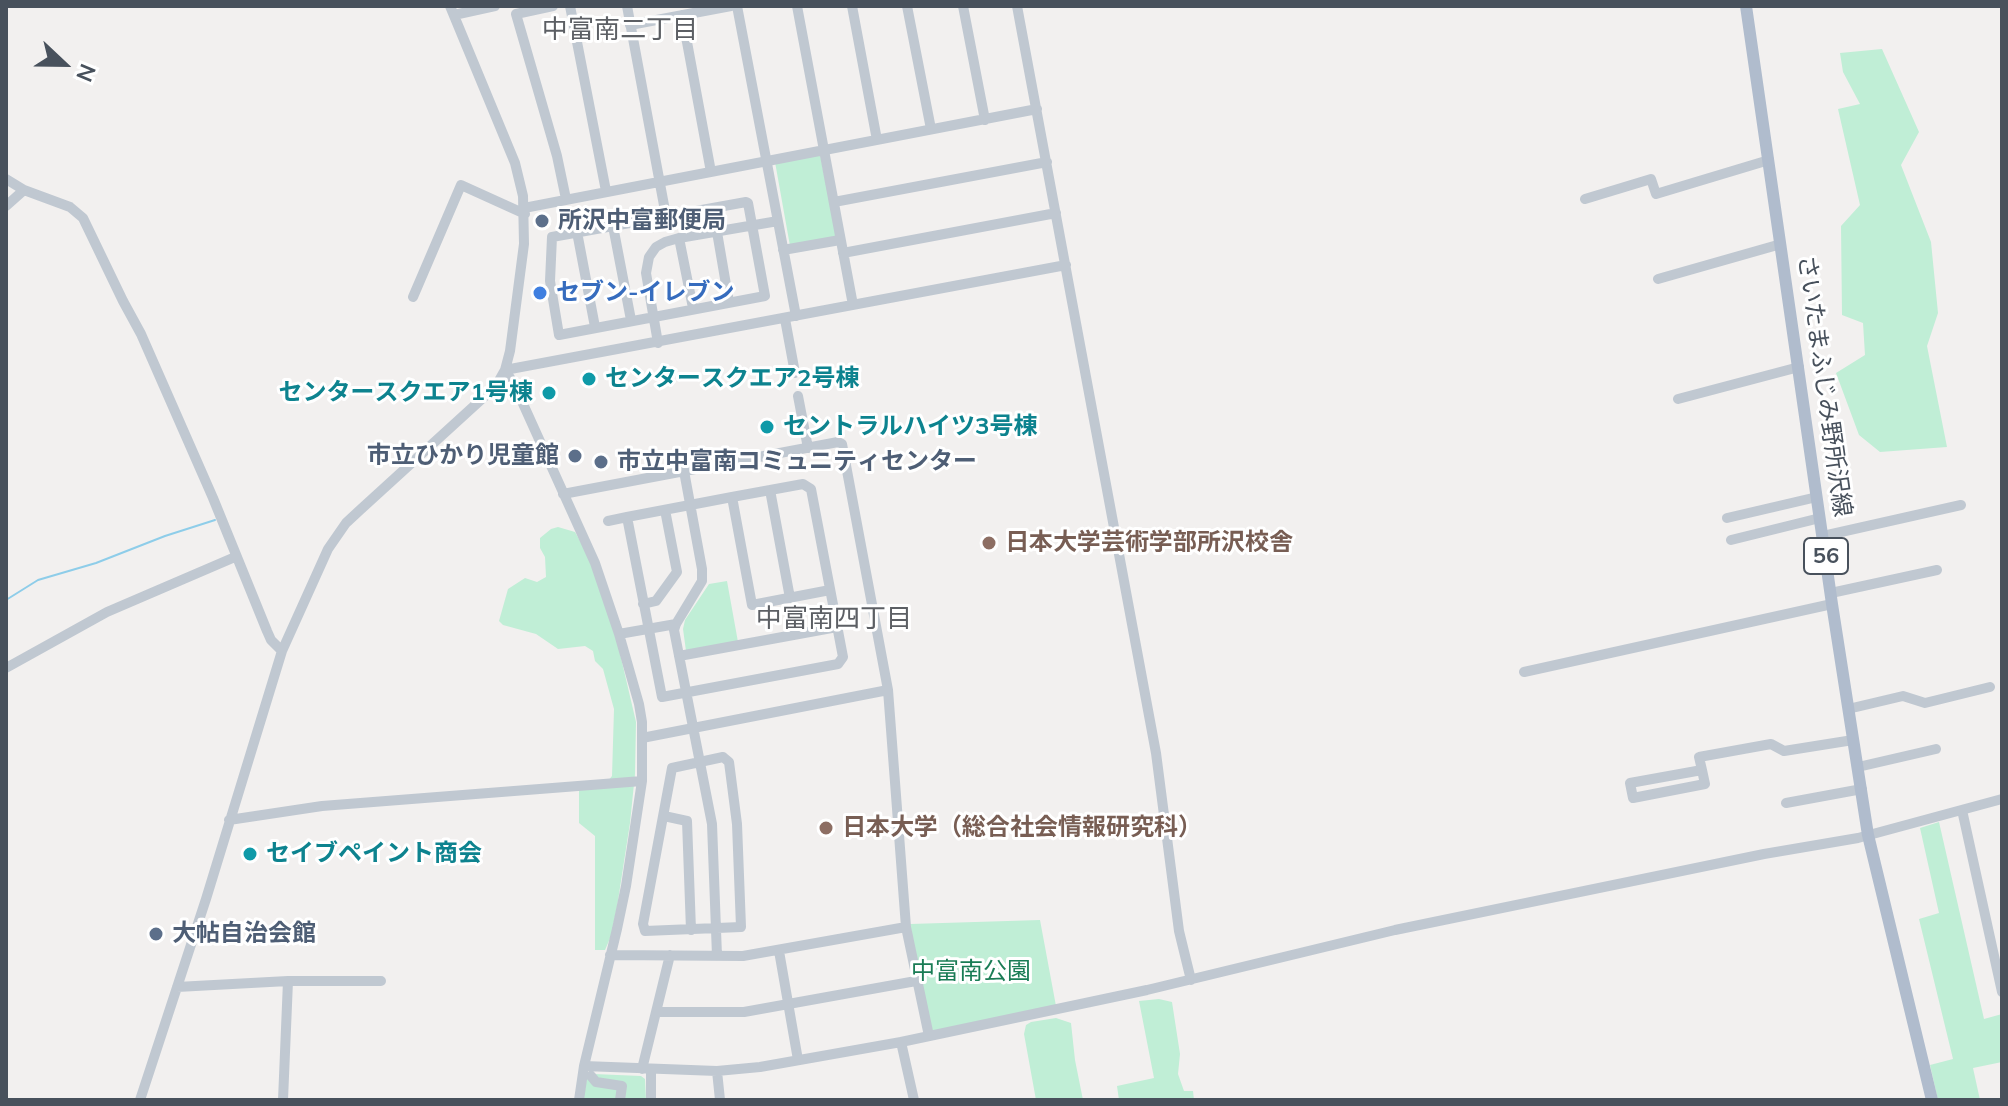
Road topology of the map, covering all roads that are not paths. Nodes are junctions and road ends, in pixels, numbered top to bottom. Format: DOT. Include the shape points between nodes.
graph roads {
  1 [pos="495,6"];
  2 [pos="553,6"];
  3 [pos="570,6"];
  4 [pos="627,6"];
  5 [pos="731,6"];
  6 [pos="737,6"];
  7 [pos="797,6"];
  8 [pos="852,6"];
  9 [pos="907,6"];
  10 [pos="963,6"];
  11 [pos="1017,6"];
  12 [pos="1746,6"];
  13 [pos="452,10"];
  14 [pos="682,15"];
  15 [pos="630,25"];
  16 [pos="1037,109"];
  17 [pos="985,120"];
  18 [pos="931,129"];
  19 [pos="877,140"];
  20 [pos="824,150"];
  21 [pos="767,160"];
  22 [pos="1769,160"];
  23 [pos="1047,162"];
  24 [pos="711,172"];
  25 [pos="6,179"];
  26 [pos="659,181"];
  27 [pos="24,190"];
  28 [pos="606,191"];
  29 [pos="566,199"];
  30 [pos="1585,199"];
  31 [pos="834,202"];
  32 [pos="6,206"];
  33 [pos="524,211"];
  34 [pos="1056,213"];
  35 [pos="666,216"];
  36 [pos="778,221"];
  37 [pos="613,226"];
  38 [pos="752,226"];
  39 [pos="577,232"];
  40 [pos="717,232"];
  41 [pos="679,238"];
  42 [pos="840,240"];
  43 [pos="1781,244"];
  44 [pos="783,250"];
  45 [pos="843,253"];
  46 [pos="1066,265"];
  47 [pos="1658,279"];
  48 [pos="413,297"];
  49 [pos="729,302"];
  50 [pos="853,305"];
  51 [pos="693,308"];
  52 [pos="654,316"];
  53 [pos="790,318"];
  54 [pos="631,320"];
  55 [pos="595,327"];
  56 [pos="658,343"];
  57 [pos="1799,367"];
  58 [pos="505,370"];
  59 [pos="795,373"];
  60 [pos="798,396"];
  61 [pos="1678,399"];
  62 [pos="808,448"];
  63 [pos="684,471"];
  64 [pos="770,490"];
  65 [pos="563,494"];
  66 [pos="732,497"];
  67 [pos="1817,497"];
  68 [pos="691,505"];
  69 [pos="1961,505"];
  70 [pos="665,510"];
  71 [pos="627,517"];
  72 [pos="1727,518"];
  73 [pos="1820,518"];
  74 [pos="608,521"];
  75 [pos="1823,536"];
  76 [pos="1731,540"];
  77 [pos="235,557"];
  78 [pos="1937,570"];
  79 [pos="830,590"];
  80 [pos="790,598"];
  81 [pos="1832,598"];
  82 [pos="643,604"];
  83 [pos="676,624"];
  84 [pos="837,627"];
  85 [pos="648,629"];
  86 [pos="619,634"];
  87 [pos="282,651"];
  88 [pos="679,656"];
  89 [pos="6,668"];
  90 [pos="1524,672"];
  91 [pos="1990,687"];
  92 [pos="888,690"];
  93 [pos="686,693"];
  94 [pos="1848,709"];
  95 [pos="694,728"];
  96 [pos="642,738"];
  97 [pos="1853,740"];
  98 [pos="1936,749"];
  99 [pos="700,763"];
  100 [pos="1858,767"];
  101 [pos="1702,770"];
  102 [pos="642,781"];
  103 [pos="1862,789"];
  104 [pos="2002,799"];
  105 [pos="1786,803"];
  106 [pos="1962,810"];
  107 [pos="664,816"];
  108 [pos="229,820"];
  109 [pos="1868,835"];
  110 [pos="906,927"];
  111 [pos="716,929"];
  112 [pos="691,930"];
  113 [pos="779,951"];
  114 [pos="610,955"];
  115 [pos="670,955"];
  116 [pos="717,956"];
  117 [pos="1191,980"];
  118 [pos="288,981"];
  119 [pos="381,981"];
  120 [pos="916,981"];
  121 [pos="177,987"];
  122 [pos="2002,992"];
  123 [pos="788,1004"];
  124 [pos="656,1012"];
  125 [pos="929,1036"];
  126 [pos="901,1042"];
  127 [pos="798,1060"];
  128 [pos="646,1069"];
  129 [pos="588,1071"];
  130 [pos="717,1071"];
  131 [pos="140,1100"];
  132 [pos="283,1100"];
  133 [pos="579,1100"];
  134 [pos="620,1100"];
  135 [pos="651,1100"];
  136 [pos="720,1100"];
  137 [pos="914,1100"];
  138 [pos="1932,1100"];
  1 -- 13 [label="street"];
  2 -- 29 [label="street" via="516,14"];
  3 -- 28 [label="street"];
  4 -- 15 [label="street"];
  5 -- 14 [label="street"];
  6 -- 21 [label="street"];
  7 -- 20 [label="street"];
  8 -- 19 [label="street"];
  9 -- 18 [label="street"];
  10 -- 17 [label="street"];
  11 -- 16 [label="street"];
  12 -- 22 [label="main road, さいたまふじみ野所沢線 / 56"];
  13 -- 33 [label="street" via="515,163"];
  14 -- 15 [label="street"];
  14 -- 24 [label="street"];
  15 -- 26 [label="street"];
  16 -- 17 [label="street"];
  16 -- 23 [label="street"];
  17 -- 18 [label="street"];
  18 -- 19 [label="street"];
  19 -- 20 [label="street"];
  20 -- 21 [label="street"];
  20 -- 31 [label="street"];
  21 -- 24 [label="street"];
  21 -- 36 [label="street"];
  22 -- 30 [label="street" via="1656,194 1651,179"];
  22 -- 43 [label="main road, さいたまふじみ野所沢線 / 56"];
  23 -- 31 [label="street"];
  23 -- 34 [label="street"];
  24 -- 26 [label="street"];
  25 -- 27 [label="street"];
  26 -- 28 [label="street"];
  26 -- 35 [label="street"];
  27 -- 32 [label="street"];
  27 -- 77 [label="street" via="70,207 83,218 141,334"];
  28 -- 29 [label="street"];
  29 -- 33 [label="street"];
  31 -- 42 [label="street"];
  33 -- 48 [label="street" via="461,185"];
  33 -- 58 [label="street"];
  34 -- 45 [label="street"];
  34 -- 46 [label="street"];
  35 -- 37 [label="street"];
  35 -- 38 [label="street" via="746,202"];
  36 -- 38 [label="street"];
  36 -- 44 [label="street"];
  37 -- 39 [label="street"];
  37 -- 54 [label="street"];
  38 -- 40 [label="street"];
  38 -- 49 [label="street" via="765,296"];
  39 -- 55 [label="street"];
  39 -- 55 [label="street" via="552,237 550,281 559,335"];
  40 -- 41 [label="street"];
  40 -- 49 [label="street"];
  41 -- 51 [label="street"];
  41 -- 52 [label="street" via="656,247 647,262"];
  42 -- 44 [label="street"];
  42 -- 45 [label="street"];
  43 -- 47 [label="street"];
  43 -- 57 [label="main road, さいたまふじみ野所沢線 / 56"];
  44 -- 53 [label="street"];
  45 -- 50 [label="street"];
  46 -- 50 [label="street"];
  46 -- 117 [label="street" via="1156,753 1179,931"];
  49 -- 51 [label="street"];
  50 -- 53 [label="street"];
  51 -- 52 [label="street"];
  52 -- 54 [label="street"];
  52 -- 56 [label="street"];
  53 -- 56 [label="street"];
  53 -- 59 [label="street"];
  54 -- 55 [label="street"];
  56 -- 58 [label="street"];
  57 -- 61 [label="street"];
  57 -- 67 [label="main road, さいたまふじみ野所沢線 / 56"];
  58 -- 65 [label="street"];
  58 -- 87 [label="street" via="486,396 346,523 328,549"];
  60 -- 62 [label="street"];
  62 -- 63 [label="street"];
  62 -- 92 [label="street" via="842,444"];
  63 -- 65 [label="street"];
  63 -- 68 [label="street"];
  64 -- 66 [label="street"];
  64 -- 79 [label="street" via="803,484 811,489"];
  64 -- 80 [label="street"];
  65 -- 86 [label="street" via="595,563"];
  66 -- 68 [label="street"];
  66 -- 80 [label="street" via="752,605"];
  67 -- 72 [label="street"];
  67 -- 73 [label="main road, さいたまふじみ野所沢線 / 56"];
  68 -- 70 [label="street"];
  68 -- 83 [label="street" via="702,581"];
  69 -- 75 [label="street"];
  70 -- 71 [label="street"];
  70 -- 82 [label="street" via="677,572 656,601"];
  71 -- 74 [label="street"];
  71 -- 82 [label="street"];
  73 -- 75 [label="main road, さいたまふじみ野所沢線 / 56"];
  73 -- 76 [label="street"];
  75 -- 81 [label="main road, さいたまふじみ野所沢線 / 56"];
  77 -- 87 [label="street" via="271,640"];
  77 -- 89 [label="street" via="118,607"];
  78 -- 81 [label="street"];
  79 -- 80 [label="street"];
  79 -- 84 [label="street"];
  81 -- 90 [label="street"];
  81 -- 94 [label="main road, さいたまふじみ野所沢線 / 56"];
  82 -- 85 [label="street"];
  83 -- 85 [label="street"];
  83 -- 88 [label="street"];
  84 -- 88 [label="street"];
  84 -- 93 [label="street" via="843,657 838,664"];
  85 -- 86 [label="street"];
  85 -- 93 [label="street" via="662,697"];
  86 -- 96 [label="street" via="639,704"];
  87 -- 108 [label="street"];
  88 -- 93 [label="street"];
  91 -- 94 [label="street" via="1925,703 1903,696"];
  92 -- 95 [label="street"];
  92 -- 110 [label="street"];
  93 -- 95 [label="street"];
  94 -- 97 [label="main road, さいたまふじみ野所沢線 / 56"];
  95 -- 96 [label="street"];
  95 -- 99 [label="street"];
  96 -- 102 [label="street"];
  97 -- 100 [label="main road, さいたまふじみ野所沢線 / 56"];
  97 -- 101 [label="street" via="1784,751 1771,744 1699,757"];
  98 -- 100 [label="street"];
  99 -- 107 [label="street" via="672,768"];
  99 -- 111 [label="street" via="712,824"];
  99 -- 111 [label="street" via="723,757 729,762 737,824 741,927"];
  100 -- 103 [label="main road, さいたまふじみ野所沢線 / 56"];
  101 -- 101 [label="street" via="1630,783 1633,798 1705,784"];
  102 -- 108 [label="street" via="322,806"];
  102 -- 114 [label="street"];
  103 -- 105 [label="street"];
  103 -- 109 [label="main road, さいたまふじみ野所沢線 / 56"];
  104 -- 106 [label="street"];
  106 -- 109 [label="street"];
  106 -- 122 [label="street"];
  107 -- 112 [label="street" via="687,821"];
  107 -- 112 [label="street" via="643,924 645,931"];
  108 -- 121 [label="street"];
  109 -- 117 [label="street" via="1395,930"];
  109 -- 138 [label="main road, さいたまふじみ野所沢線 / 56"];
  110 -- 113 [label="street"];
  110 -- 120 [label="street"];
  111 -- 112 [label="street"];
  111 -- 116 [label="street"];
  113 -- 116 [label="street"];
  113 -- 123 [label="street"];
  114 -- 115 [label="street"];
  114 -- 129 [label="street"];
  115 -- 116 [label="street"];
  115 -- 124 [label="street"];
  117 -- 125 [label="street"];
  118 -- 119 [label="street"];
  118 -- 121 [label="street"];
  118 -- 132 [label="street"];
  120 -- 123 [label="street"];
  120 -- 125 [label="street"];
  121 -- 131 [label="street"];
  123 -- 124 [label="street" via="744,1012"];
  123 -- 127 [label="street"];
  124 -- 128 [label="street"];
  125 -- 126 [label="street"];
  126 -- 127 [label="street"];
  126 -- 137 [label="street"];
  127 -- 130 [label="street"];
  128 -- 129 [label="street"];
  128 -- 130 [label="street"];
  128 -- 135 [label="street"];
  129 -- 133 [label="street"];
  129 -- 134 [label="street" via="596,1082 622,1086"];
  130 -- 136 [label="street"];
}
